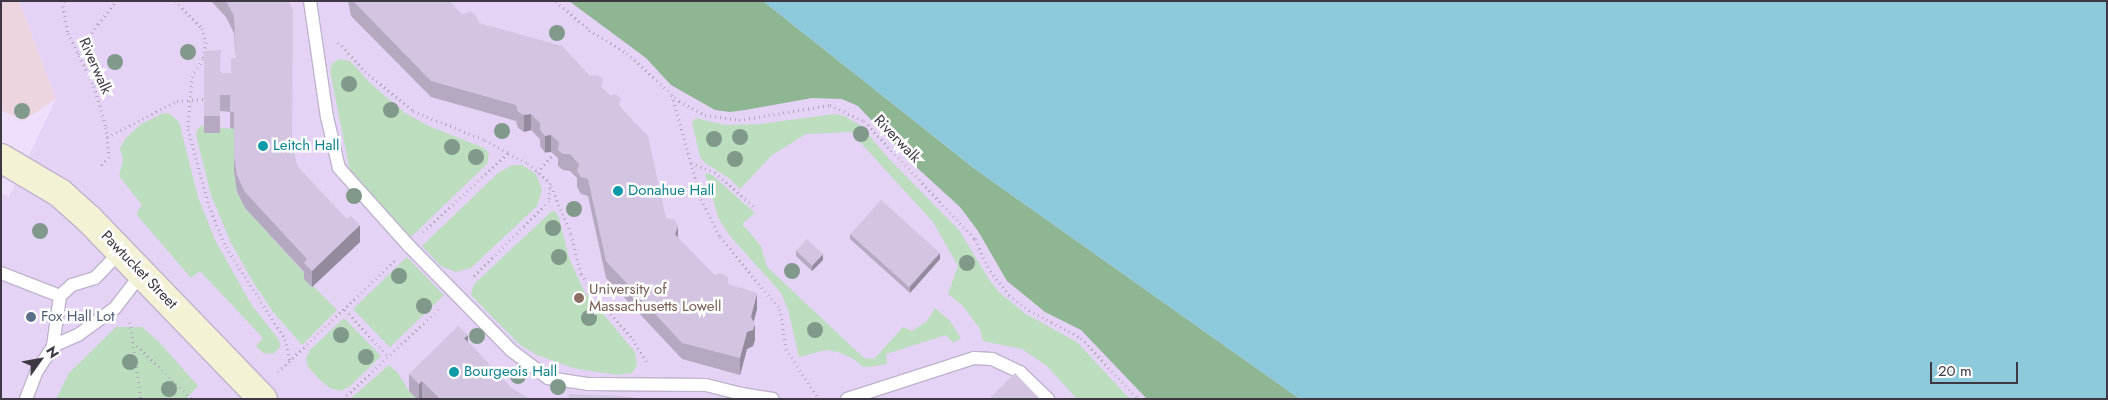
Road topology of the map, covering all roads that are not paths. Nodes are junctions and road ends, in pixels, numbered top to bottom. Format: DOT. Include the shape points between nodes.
graph roads {
  1 [pos="310,1"];
  2 [pos="1,158"];
  3 [pos="122,250"];
  4 [pos="1,273"];
  5 [pos="142,273"];
  6 [pos="60,296"];
  7 [pos="53,346"];
  8 [pos="26,399"];
  9 [pos="263,399"];
  10 [pos="773,399"];
  11 [pos="847,399"];
  12 [pos="1048,399"];
  1 -- 10 [label="lane" via="338,168 512,351 548,378 588,384 706,385"];
  2 -- 3 [label="main road, Pawtucket Street" via="60,194"];
  3 -- 5 [label="main road, Pawtucket Street"];
  3 -- 6 [label="lane" via="95,278 72,285"];
  4 -- 6 [label="lane"];
  5 -- 7 [label="lane" via="115,308 78,335"];
  5 -- 9 [label="main road, Pawtucket Street"];
  6 -- 7 [label="lane"];
  7 -- 8 [label="lane" via="37,371"];
  11 -- 12 [label="lane" via="974,358 992,359 1020,372"];
}
